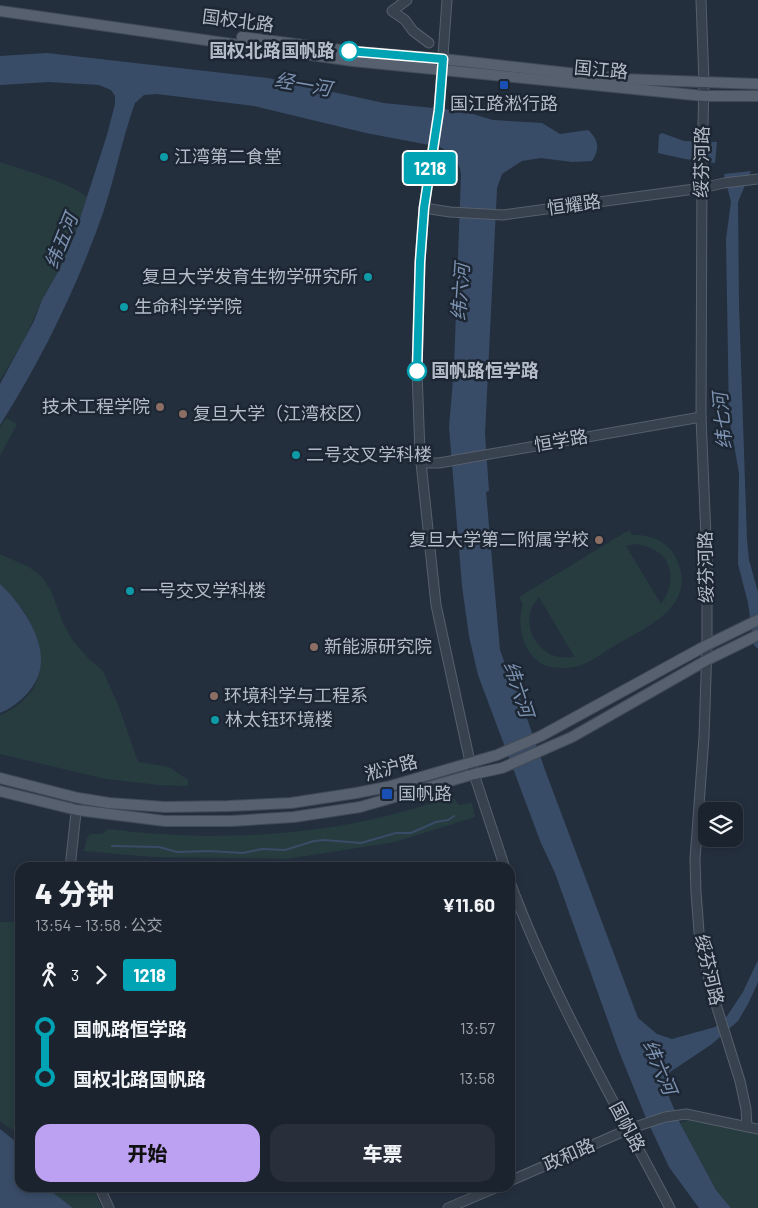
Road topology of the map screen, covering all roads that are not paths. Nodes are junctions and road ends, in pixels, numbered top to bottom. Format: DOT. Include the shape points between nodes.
graph roads {
  1 [pos="407,0"];
  2 [pos="447,0"];
  3 [pos="701,0"];
  4 [pos="0,7"];
  5 [pos="0,12"];
  6 [pos="429,43"];
  7 [pos="443,64"];
  8 [pos="704,82"];
  9 [pos="758,84"];
  10 [pos="704,96"];
  11 [pos="758,96"];
  12 [pos="758,179"];
  13 [pos="702,188"];
  14 [pos="424,208"];
  15 [pos="701,417"];
  16 [pos="421,463"];
  17 [pos="758,620"];
  18 [pos="758,635"];
  19 [pos="707,646"];
  20 [pos="706,660"];
  21 [pos="470,762"];
  22 [pos="474,774"];
  23 [pos="0,778"];
  24 [pos="0,791"];
  25 [pos="78,798"];
  26 [pos="77,810"];
  27 [pos="71,862"];
  28 [pos="503,862"];
  29 [pos="515,894"];
  30 [pos="747,1127"];
  31 [pos="629,1129"];
  32 [pos="758,1129"];
  33 [pos="515,1179"];
  34 [pos="102,1192"];
  35 [pos="486,1192"];
  36 [pos="109,1208"];
  37 [pos="448,1208"];
  38 [pos="670,1208"];
  1 -- 6 [label="street" via="392,11"];
  2 -- 7 [label="street"];
  3 -- 8 [label="street, 绥芬河路"];
  4 -- 7 [label="main road, 国权北路"];
  5 -- 7 [label="main road, 国权北路" via="353,61"];
  7 -- 8 [label="main road, 国江路" via="622,79"];
  7 -- 10 [label="main road, 国江路"];
  7 -- 14 [label="street"];
  8 -- 9 [label="main road, 国江路"];
  8 -- 10 [label="street, 绥芬河路"];
  10 -- 11 [label="main road, 国江路"];
  10 -- 13 [label="street, 绥芬河路"];
  12 -- 13 [label="street, 恒耀路"];
  13 -- 14 [label="street, 恒耀路" via="503,215"];
  13 -- 15 [label="street, 绥芬河路"];
  14 -- 16 [label="street" via="417,371"];
  15 -- 16 [label="street, 恒学路" via="447,462"];
  15 -- 19 [label="street, 绥芬河路"];
  16 -- 21 [label="street" via="436,605"];
  17 -- 19 [label="main road, 淞沪路"];
  18 -- 20 [label="main road"];
  19 -- 20 [label="street, 绥芬河路"];
  19 -- 21 [label="main road, 淞沪路" via="541,736 497,755"];
  20 -- 22 [label="main road, 淞沪路" via="572,737 502,768"];
  20 -- 30 [label="street, 绥芬河路" via="696,859 699,932 719,1015 740,1081"];
  21 -- 22 [label="street"];
  21 -- 25 [label="main road, 淞沪路" via="387,787 291,803 165,807"];
  22 -- 26 [label="main road, 淞沪路" via="360,807 294,817 165,821"];
  22 -- 28 [label="street"];
  23 -- 25 [label="main road, 淞沪路"];
  24 -- 26 [label="main road, 淞沪路"];
  25 -- 26 [label="street"];
  26 -- 27 [label="street"];
  29 -- 31 [label="street, 国帆路" via="562,1002"];
  30 -- 31 [label="street, 政和路" via="686,1114"];
  30 -- 32 [label="street"];
  31 -- 33 [label="street, 政和路"];
  31 -- 38 [label="street, 国帆路"];
  34 -- 36 [label="street"];
  35 -- 37 [label="street"];
}
